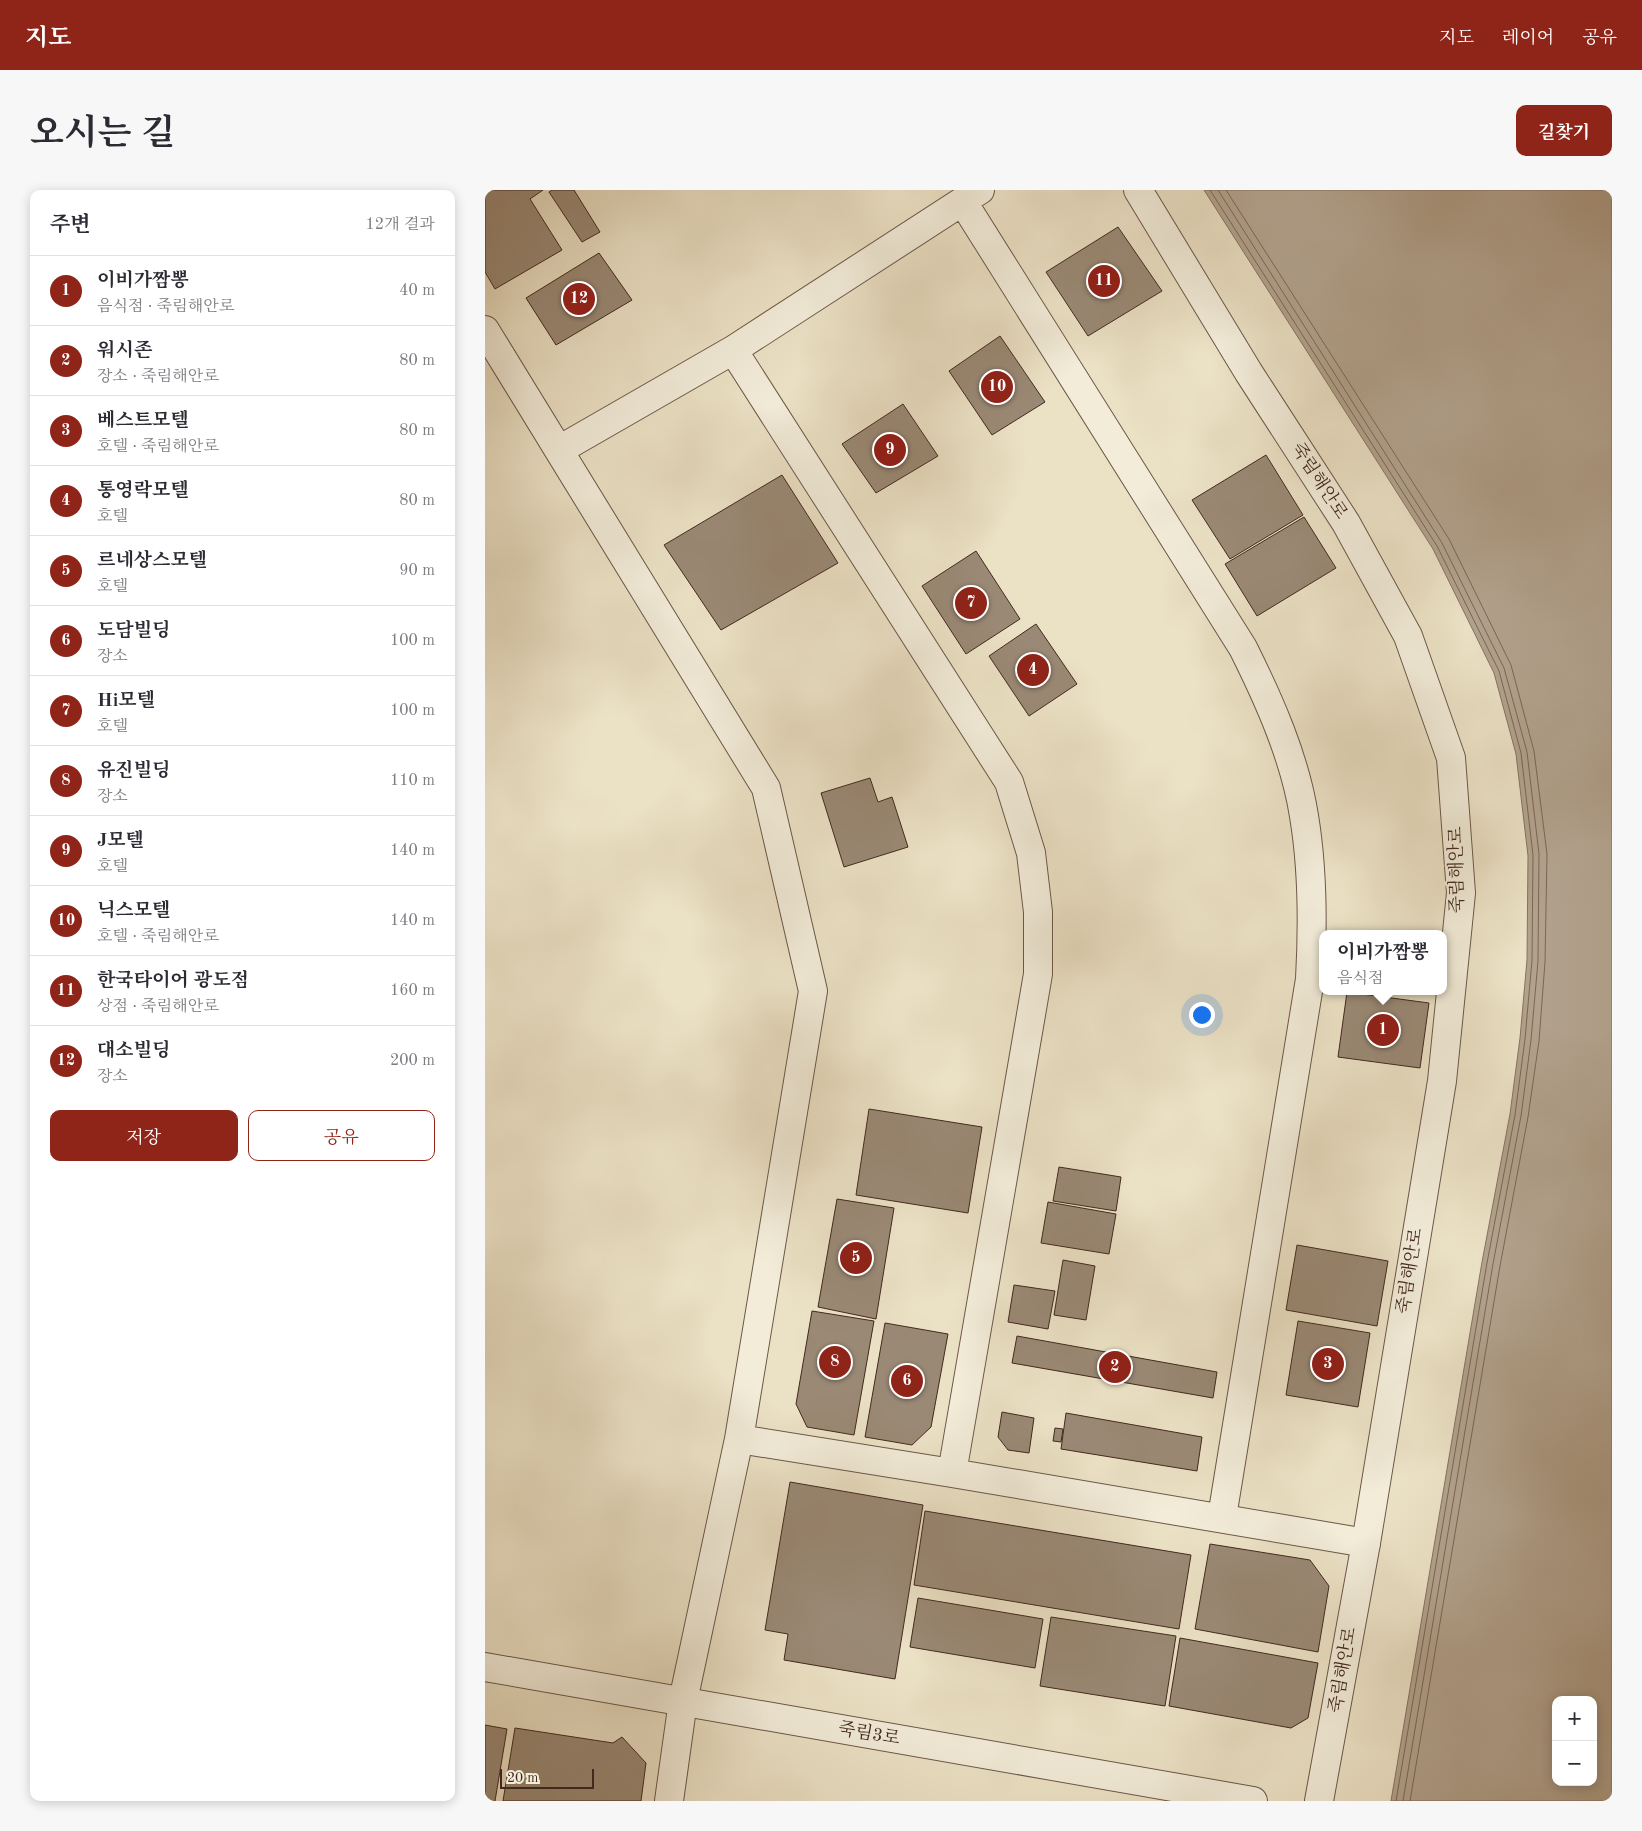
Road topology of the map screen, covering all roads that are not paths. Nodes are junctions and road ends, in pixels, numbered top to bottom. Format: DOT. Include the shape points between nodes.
graph roads {
  1 [pos="1138,190"];
  2 [pos="971,196"];
  3 [pos="485,330"];
  4 [pos="733,350"];
  5 [pos="559,450"];
  6 [pos="739,1439"];
  7 [pos="952,1473"];
  8 [pos="1222,1517"];
  9 [pos="1366,1543"];
  10 [pos="485,1667"];
  11 [pos="683,1701"];
  12 [pos="669,1801"];
  13 [pos="1253,1801"];
  14 [pos="1319,1801"];
  1 -- 9 [label="street, 죽림해안로" via="1249,373 1346,523 1408,636 1451,758 1461,893 1443,1071"];
  2 -- 4 [label="street"];
  2 -- 8 [label="street" via="1243,648 1263,687 1279,731 1295,776 1304,816 1313,921 1310,979"];
  3 -- 5 [label="street"];
  4 -- 5 [label="street"];
  4 -- 7 [label="street" via="1009,782 1031,853 1038,912 1038,974"];
  5 -- 6 [label="street" via="766,788 813,991"];
  6 -- 7 [label="street"];
  6 -- 11 [label="street"];
  7 -- 8 [label="street"];
  8 -- 9 [label="street"];
  9 -- 14 [label="street, 죽림해안로"];
  10 -- 11 [label="street, 죽림3로"];
  11 -- 12 [label="street"];
  11 -- 13 [label="street, 죽림3로"];
}
